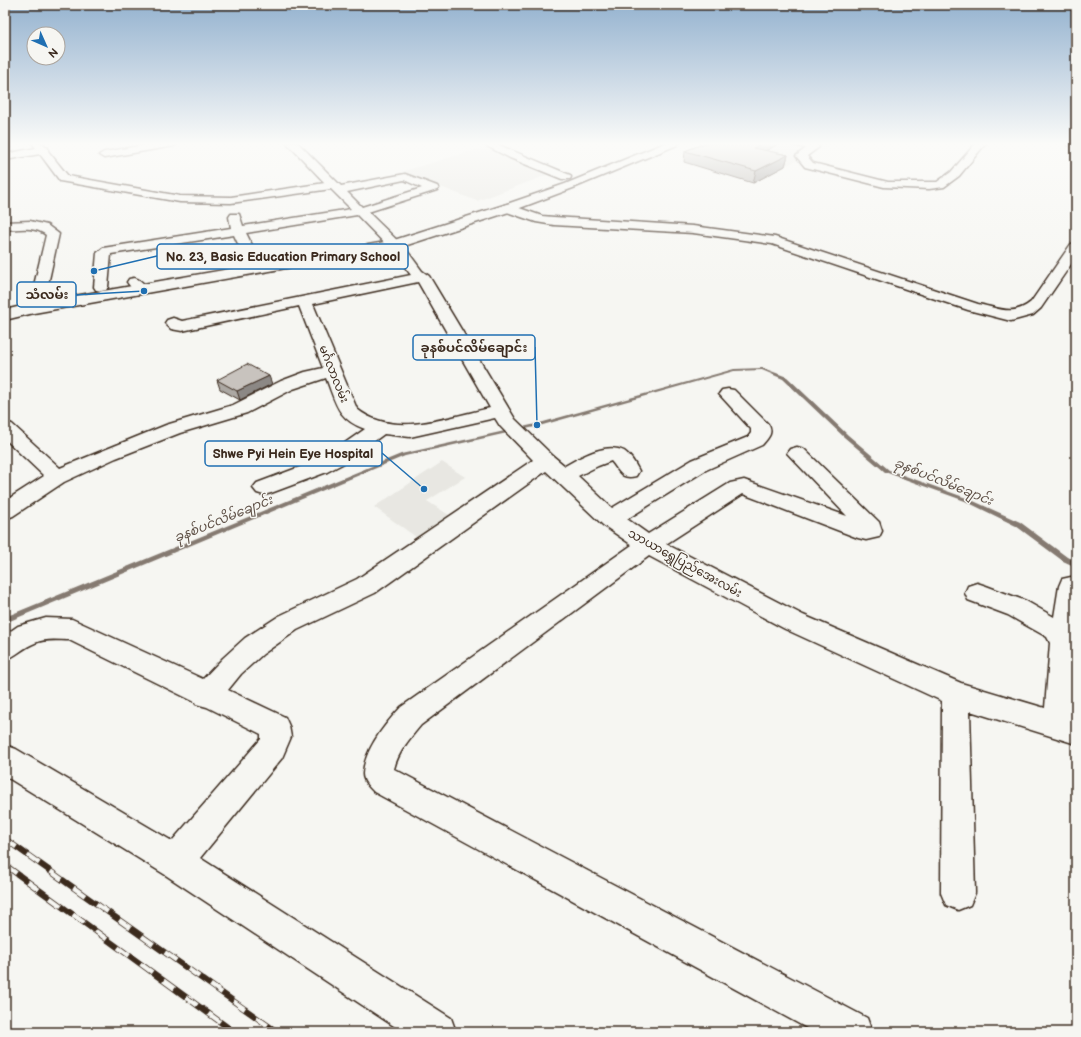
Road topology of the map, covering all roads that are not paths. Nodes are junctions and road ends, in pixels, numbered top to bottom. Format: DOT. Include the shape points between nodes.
graph roads {
  1 [pos="136,191"];
  2 [pos="307,191"];
  3 [pos="340,191"];
  4 [pos="422,191"];
  5 [pos="532,191"];
  6 [pos="544,191"];
  7 [pos="231,200"];
  8 [pos="508,208"];
  9 [pos="360,211"];
  10 [pos="5,226"];
  11 [pos="238,230"];
  12 [pos="390,241"];
  13 [pos="1076,247"];
  14 [pos="252,261"];
  15 [pos="238,268"];
  16 [pos="420,277"];
  17 [pos="137,286"];
  18 [pos="101,288"];
  19 [pos="38,298"];
  20 [pos="304,301"];
  21 [pos="5,305"];
  22 [pos="5,314"];
  23 [pos="173,324"];
  24 [pos="333,371"];
  25 [pos="728,394"];
  26 [pos="510,424"];
  27 [pos="5,428"];
  28 [pos="380,428"];
  29 [pos="797,453"];
  30 [pos="555,468"];
  31 [pos="629,471"];
  32 [pos="57,477"];
  33 [pos="264,488"];
  34 [pos="5,511"];
  35 [pos="611,519"];
  36 [pos="648,544"];
  37 [pos="1071,586"];
  38 [pos="977,593"];
  39 [pos="1063,643"];
  40 [pos="5,649"];
  41 [pos="206,694"];
  42 [pos="956,694"];
  43 [pos="1068,728"];
  44 [pos="5,759"];
  45 [pos="176,862"];
  46 [pos="958,893"];
  47 [pos="437,1032"];
  48 [pos="853,1032"];
  1 -- 7 [label="street" via="180,199"];
  2 -- 7 [label="street"];
  3 -- 9 [label="street, သာယာရွှေပြည်အေးလမ်း"];
  4 -- 9 [label="street"];
  5 -- 12 [label="street"];
  6 -- 8 [label="street"];
  7 -- 11 [label="street"];
  8 -- 12 [label="street"];
  8 -- 13 [label="street" via="554,221 752,236 775,241 974,307 1011,316 1028,312 1036,305"];
  9 -- 11 [label="street"];
  9 -- 12 [label="street, သာယာရွှေပြည်အေးလမ်း"];
  10 -- 19 [label="street" via="35,225 48,229 53,234"];
  11 -- 14 [label="street"];
  11 -- 18 [label="street" via="105,252"];
  12 -- 14 [label="street"];
  12 -- 15 [label="street"];
  12 -- 16 [label="street, သာယာရွှေပြည်အေးလမ်း"];
  14 -- 15 [label="street"];
  15 -- 17 [label="street"];
  16 -- 20 [label="street"];
  16 -- 26 [label="street, သာယာရွှေပြည်အေးလမ်း" via="424,279"];
  17 -- 18 [label="street"];
  17 -- 22 [label="street"];
  18 -- 19 [label="street"];
  19 -- 21 [label="street"];
  20 -- 23 [label="street" via="182,326"];
  20 -- 24 [label="street, မင်္ဂလာလမ်း"];
  24 -- 28 [label="street, မင်္ဂလာလမ်း" via="349,412 360,421"];
  24 -- 32 [label="street" via="287,385 240,409 173,429"];
  25 -- 35 [label="street" via="761,428 761,434 754,440 678,476"];
  26 -- 28 [label="street, မင်္ဂလာလမ်း" via="410,431"];
  26 -- 30 [label="street, သာယာရွှေပြည်အေးလမ်း"];
  27 -- 32 [label="street"];
  28 -- 33 [label="street" via="320,468"];
  29 -- 36 [label="street" via="871,528 871,531 866,532 744,488 736,488"];
  30 -- 31 [label="street" via="612,454 617,456"];
  30 -- 35 [label="street, သာယာရွှေပြည်အေးလမ်း"];
  30 -- 41 [label="street" via="366,586 288,623 254,646"];
  32 -- 34 [label="street"];
  35 -- 36 [label="street, သာယာရွှေပြည်အေးလမ်း"];
  36 -- 42 [label="street, သာယာရွှေပြည်အေးလမ်း" via="794,622"];
  36 -- 48 [label="street" via="411,716 391,738 380,763 378,775 392,785"];
  37 -- 39 [label="street"];
  38 -- 39 [label="street" via="1017,608 1050,626 1056,630"];
  39 -- 43 [label="street" via="1061,661"];
  40 -- 41 [label="street" via="27,634 46,628 72,630"];
  41 -- 45 [label="street" via="275,726 276,738 272,748"];
  42 -- 43 [label="street, သာယာရွှေပြည်အေးလမ်း"];
  42 -- 46 [label="street"];
  44 -- 45 [label="street"];
  45 -- 47 [label="street"];
}
